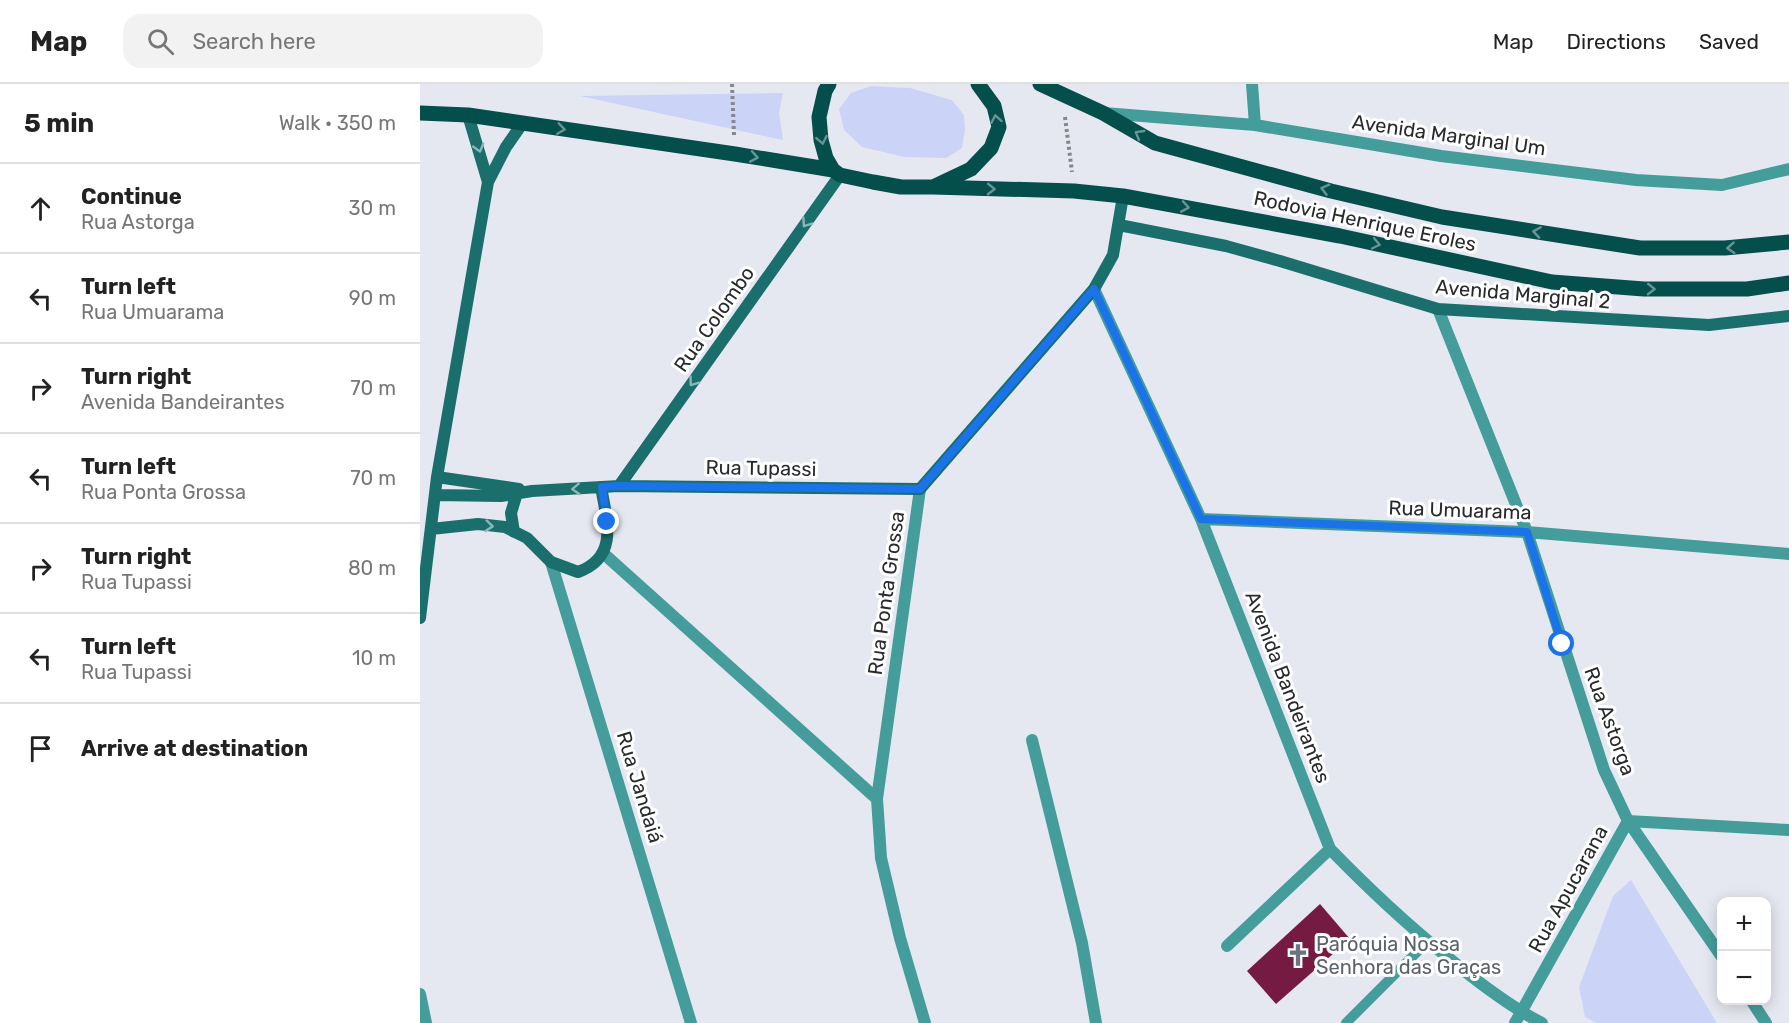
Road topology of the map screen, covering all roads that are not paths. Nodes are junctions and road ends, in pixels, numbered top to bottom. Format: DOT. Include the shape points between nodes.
graph roads {
  1 [pos="829,84"];
  2 [pos="978,84"];
  3 [pos="1040,84"];
  4 [pos="1252,84"];
  5 [pos="420,113"];
  6 [pos="1103,113"];
  7 [pos="468,115"];
  8 [pos="522,124"];
  9 [pos="1255,125"];
  10 [pos="1789,169"];
  11 [pos="836,173"];
  12 [pos="488,182"];
  13 [pos="933,187"];
  14 [pos="1124,196"];
  15 [pos="1119,225"];
  16 [pos="1789,242"];
  17 [pos="1789,283"];
  18 [pos="1094,289"];
  19 [pos="1438,309"];
  20 [pos="1789,316"];
  21 [pos="437,477"];
  22 [pos="619,486"];
  23 [pos="602,487"];
  24 [pos="920,489"];
  25 [pos="532,490"];
  26 [pos="517,493"];
  27 [pos="435,495"];
  28 [pos="1201,519"];
  29 [pos="431,529"];
  30 [pos="514,531"];
  31 [pos="1527,532"];
  32 [pos="603,553"];
  33 [pos="1789,554"];
  34 [pos="551,562"];
  35 [pos="420,618"];
  36 [pos="1032,740"];
  37 [pos="877,799"];
  38 [pos="1628,821"];
  39 [pos="1789,830"];
  40 [pos="1330,849"];
  41 [pos="1428,941"];
  42 [pos="1227,946"];
  43 [pos="1718,951"];
  44 [pos="420,994"];
  45 [pos="1754,1005"];
  46 [pos="1518,1018"];
  47 [pos="426,1023"];
  48 [pos="691,1023"];
  49 [pos="925,1023"];
  50 [pos="1096,1023"];
  51 [pos="1346,1023"];
  52 [pos="1542,1023"];
  53 [pos="1766,1023"];
  1 -- 11 [label="main road, one-way" via="819,117 826,158"];
  13 -- 2 [label="main road, one-way" via="971,170 991,148 999,127 994,106"];
  3 -- 6 [label="main road, Rodovia Henrique Eroles"];
  4 -- 9 [label="street"];
  5 -- 7 [label="main road, Rodovia Henrique Eroles"];
  6 -- 9 [label="street, Avenida Marginal Um"];
  16 -- 6 [label="main road, Rodovia Henrique Eroles, one-way" via="1725,248 1640,248 1442,217 1155,143"];
  7 -- 8 [label="main road, Rodovia Henrique Eroles"];
  7 -- 12 [label="street, one-way"];
  8 -- 11 [label="main road, Rodovia Henrique Eroles, one-way" via="735,154"];
  8 -- 12 [label="street"];
  9 -- 10 [label="street, Avenida Marginal Um" via="1441,156 1636,180 1722,185"];
  11 -- 13 [label="main road, Rodovia Henrique Eroles" via="901,187"];
  11 -- 22 [label="street, Rua Colombo, one-way"];
  12 -- 21 [label="street"];
  13 -- 14 [label="main road, Rodovia Henrique Eroles, one-way"];
  14 -- 15 [label="street, Rua Ponta Grossa"];
  14 -- 17 [label="main road, Rodovia Henrique Eroles, one-way" via="1340,236 1552,282 1644,289 1748,289"];
  15 -- 18 [label="street, Rua Ponta Grossa" via="1113,255"];
  15 -- 19 [label="street, Avenida Marginal 2" via="1237,249"];
  18 -- 24 [label="street, Rua Ponta Grossa"];
  18 -- 28 [label="street, Avenida Bandeirantes"];
  19 -- 20 [label="street, Avenida Marginal 2" via="1709,325"];
  19 -- 31 [label="street, Rua Astorga"];
  21 -- 25 [label="street"];
  21 -- 27 [label="street"];
  22 -- 23 [label="street, Rua Tupassi"];
  22 -- 24 [label="street, Rua Tupassi"];
  23 -- 25 [label="street, Rua Tupassi, one-way"];
  23 -- 32 [label="street" via="607,522"];
  24 -- 37 [label="street, Rua Ponta Grossa"];
  25 -- 26 [label="street, Rua Tupassi"];
  26 -- 27 [label="street, Rua Tupassi"];
  26 -- 30 [label="street" via="511,513"];
  27 -- 29 [label="street"];
  28 -- 31 [label="street, Rua Umuarama"];
  28 -- 40 [label="street, Avenida Bandeirantes"];
  29 -- 30 [label="street, one-way" via="478,524"];
  29 -- 35 [label="street"];
  30 -- 34 [label="street" via="527,537"];
  31 -- 33 [label="street, Rua Umuarama"];
  31 -- 38 [label="street, Rua Astorga" via="1604,770"];
  32 -- 34 [label="street" via="588,569 578,572"];
  32 -- 37 [label="street"];
  34 -- 48 [label="street, Rua Jandaiá"];
  36 -- 50 [label="street" via="1082,943"];
  37 -- 49 [label="street, Rua Ponta Grossa" via="881,858"];
  38 -- 39 [label="street, Rua Apucarana"];
  38 -- 43 [label="street, Rua Astorga"];
  38 -- 46 [label="street, Rua Apucarana"];
  40 -- 41 [label="street, Avenida Bandeirantes"];
  40 -- 42 [label="street"];
  41 -- 46 [label="street, Avenida Bandeirantes"];
  41 -- 51 [label="lane"];
  44 -- 47 [label="street"];
  45 -- 53 [label="street"];
  46 -- 52 [label="street, Avenida Bandeirantes"];
}
